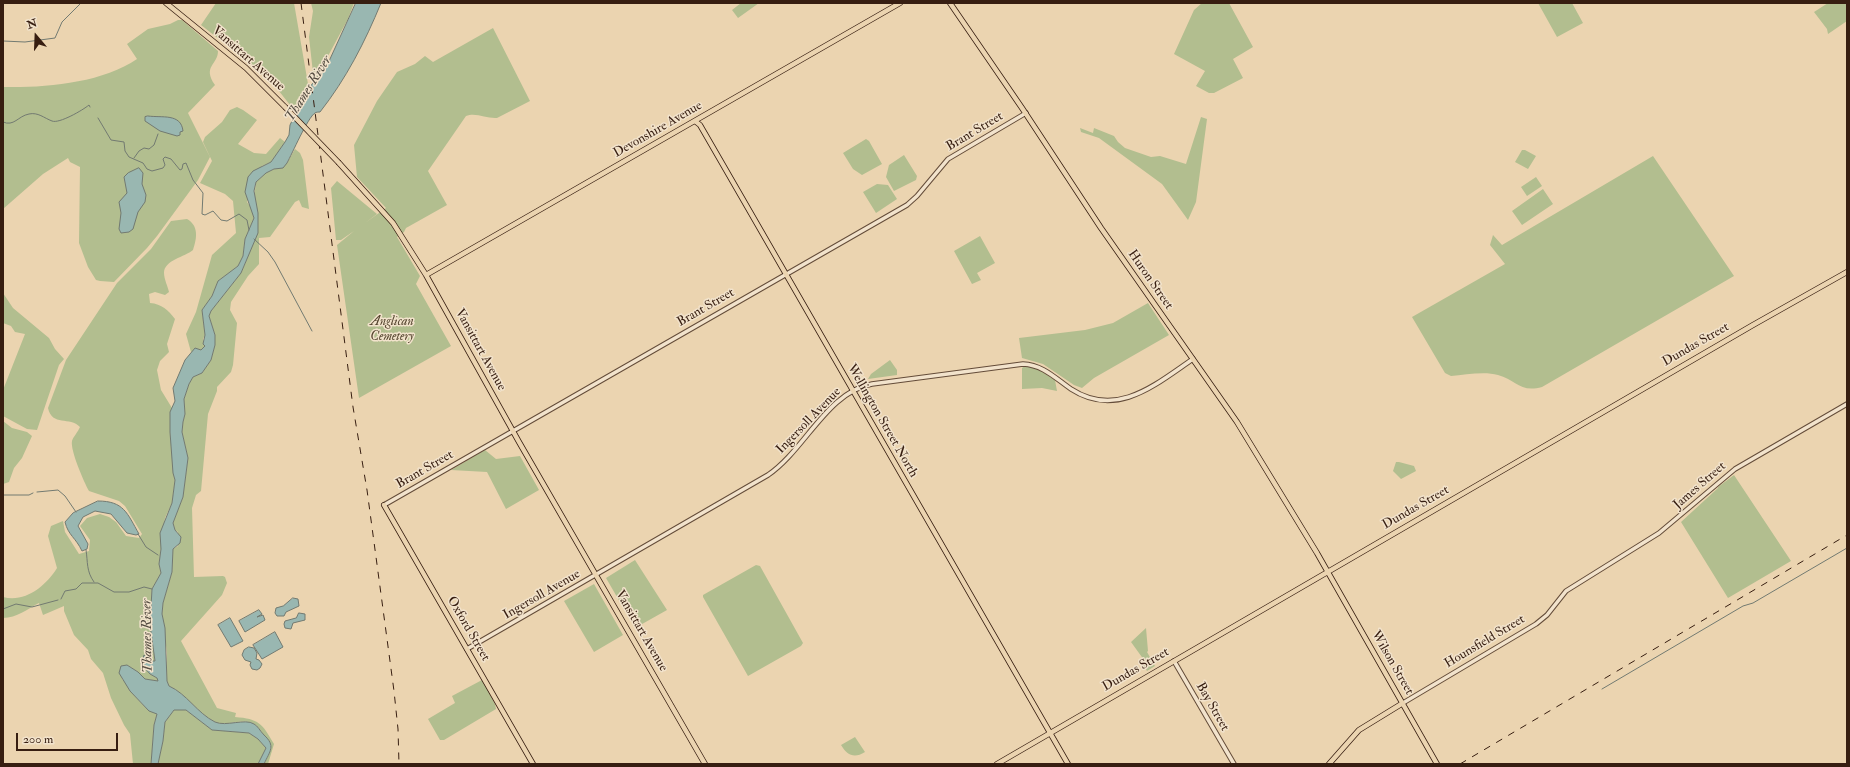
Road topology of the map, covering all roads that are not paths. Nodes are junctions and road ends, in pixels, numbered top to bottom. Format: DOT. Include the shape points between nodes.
graph roads {
  1 [pos="166,3"];
  2 [pos="900,3"];
  3 [pos="950,3"];
  4 [pos="1026,113"];
  5 [pos="695,121"];
  6 [pos="1847,272"];
  7 [pos="426,275"];
  8 [pos="786,275"];
  9 [pos="1193,359"];
  10 [pos="852,391"];
  11 [pos="1847,404"];
  12 [pos="513,432"];
  13 [pos="384,505"];
  14 [pos="1327,572"];
  15 [pos="596,575"];
  16 [pos="1569,588"];
  17 [pos="467,650"];
  18 [pos="1174,661"];
  19 [pos="1402,703"];
  20 [pos="1050,733"];
  21 [pos="533,764"];
  22 [pos="705,764"];
  23 [pos="997,764"];
  24 [pos="1068,764"];
  25 [pos="1234,764"];
  26 [pos="1329,764"];
  27 [pos="1437,764"];
  1 -- 7 [label="main road, Vansittart Avenue, bridge" via="246,68 339,163 392,223"];
  2 -- 5 [label="main road, Devonshire Avenue"];
  3 -- 4 [label="main road, Huron Street"];
  4 -- 8 [label="street, Brant Street" via="948,159 907,205"];
  4 -- 9 [label="main road, Huron Street" via="1100,228"];
  5 -- 7 [label="main road, Devonshire Avenue"];
  5 -- 8 [label="main road, Wellington Street North" via="700,125"];
  6 -- 14 [label="main road, Dundas Street"];
  7 -- 12 [label="main road, Vansittart Avenue"];
  8 -- 10 [label="main road, Wellington Street North"];
  8 -- 12 [label="street, Brant Street"];
  9 -- 10 [label="street, Ingersoll Avenue" via="1148,390 1117,399 1097,399 1076,392 1045,370 1023,364 872,384"];
  9 -- 14 [label="main road, Huron Street" via="1238,424"];
  10 -- 15 [label="street, Ingersoll Avenue" via="839,401 773,472"];
  10 -- 20 [label="main road, Wellington Street North"];
  11 -- 16 [label="street, James Street" via="1735,469 1664,530"];
  12 -- 13 [label="street, Brant Street"];
  12 -- 15 [label="main road, Vansittart Avenue"];
  13 -- 17 [label="main road, Oxford Street"];
  14 -- 18 [label="main road, Dundas Street"];
  14 -- 19 [label="main road, Wilson Street"];
  15 -- 17 [label="street, Ingersoll Avenue"];
  15 -- 22 [label="main road, Vansittart Avenue"];
  16 -- 19 [label="street, Hounsfield Street" via="1561,594 1547,615 1536,624"];
  17 -- 21 [label="main road, Oxford Street"];
  18 -- 20 [label="main road, Dundas Street"];
  18 -- 25 [label="street, Bay Street"];
  19 -- 26 [label="main road" via="1359,730"];
  19 -- 27 [label="main road, Wilson Street"];
  20 -- 23 [label="main road, Dundas Street"];
  20 -- 24 [label="main road, Wellington Street North"];
}
